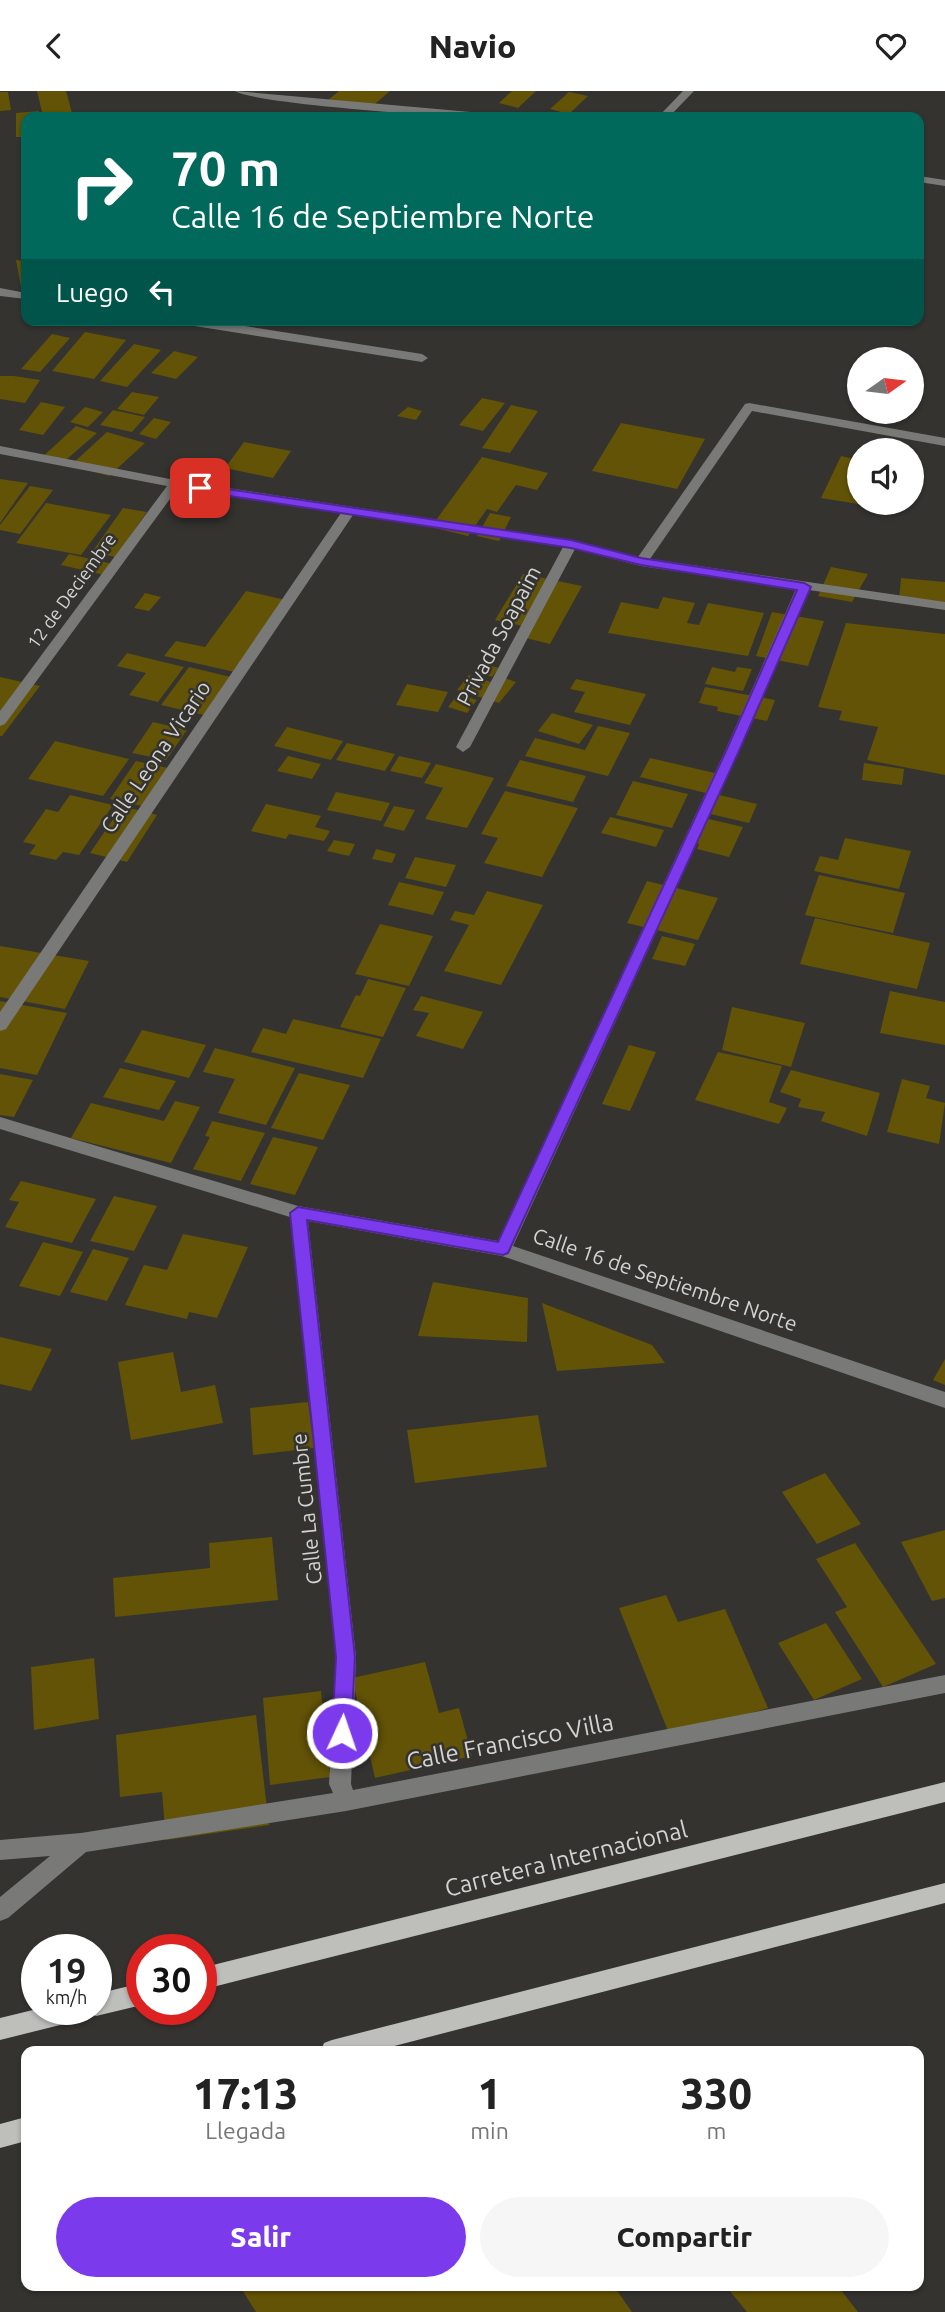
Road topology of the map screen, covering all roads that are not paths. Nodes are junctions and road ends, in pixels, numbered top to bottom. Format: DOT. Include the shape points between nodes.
graph roads {
  1 [pos="240,91"];
  2 [pos="689,91"];
  3 [pos="439,112"];
  4 [pos="668,112"];
  5 [pos="924,180"];
  6 [pos="945,183"];
  7 [pos="0,292"];
  8 [pos="21,295"];
  9 [pos="220,326"];
  10 [pos="422,358"];
  11 [pos="945,442"];
  12 [pos="0,450"];
  13 [pos="175,484"];
  14 [pos="348,512"];
  15 [pos="571,544"];
  16 [pos="641,562"];
  17 [pos="804,587"];
  18 [pos="945,606"];
  19 [pos="0,721"];
  20 [pos="463,747"];
  21 [pos="0,1025"];
  22 [pos="0,1123"];
  23 [pos="298,1213"];
  24 [pos="503,1249"];
  25 [pos="945,1400"];
  26 [pos="945,1684"];
  27 [pos="945,1792"];
  28 [pos="346,1801"];
  29 [pos="80,1843"];
  30 [pos="0,1850"];
  31 [pos="945,1893"];
  32 [pos="0,1911"];
  33 [pos="217,1975"];
  34 [pos="21,2024"];
  35 [pos="0,2029"];
  36 [pos="351,2046"];
  37 [pos="21,2130"];
  38 [pos="0,2136"];
  1 -- 3 [label="street"];
  2 -- 4 [label="street"];
  5 -- 6 [label="street"];
  7 -- 8 [label="street"];
  9 -- 10 [label="street"];
  11 -- 16 [label="street" via="749,407"];
  12 -- 13 [label="street"];
  13 -- 14 [label="street"];
  13 -- 19 [label="street, 12 de Deciembre"];
  14 -- 15 [label="street"];
  14 -- 21 [label="street, Calle Leona Vicario"];
  15 -- 16 [label="street"];
  15 -- 20 [label="street, Privada Soapaim"];
  16 -- 17 [label="street"];
  17 -- 18 [label="street"];
  17 -- 24 [label="street"];
  22 -- 23 [label="street, Calle 16 de Septiembre Norte"];
  23 -- 24 [label="street, Calle 16 de Septiembre Norte"];
  23 -- 28 [label="street, Calle La Cumbre" via="345,1657 340,1784"];
  24 -- 25 [label="street, Calle 16 de Septiembre Norte"];
  26 -- 28 [label="street, Calle Francisco Villa"];
  27 -- 33 [label="main road, Carretera Internacional"];
  28 -- 29 [label="street, Calle Francisco Villa"];
  29 -- 30 [label="street, Calle Francisco Villa"];
  29 -- 32 [label="street"];
  31 -- 36 [label="main road"];
  34 -- 35 [label="main road"];
  37 -- 38 [label="main road"];
}
